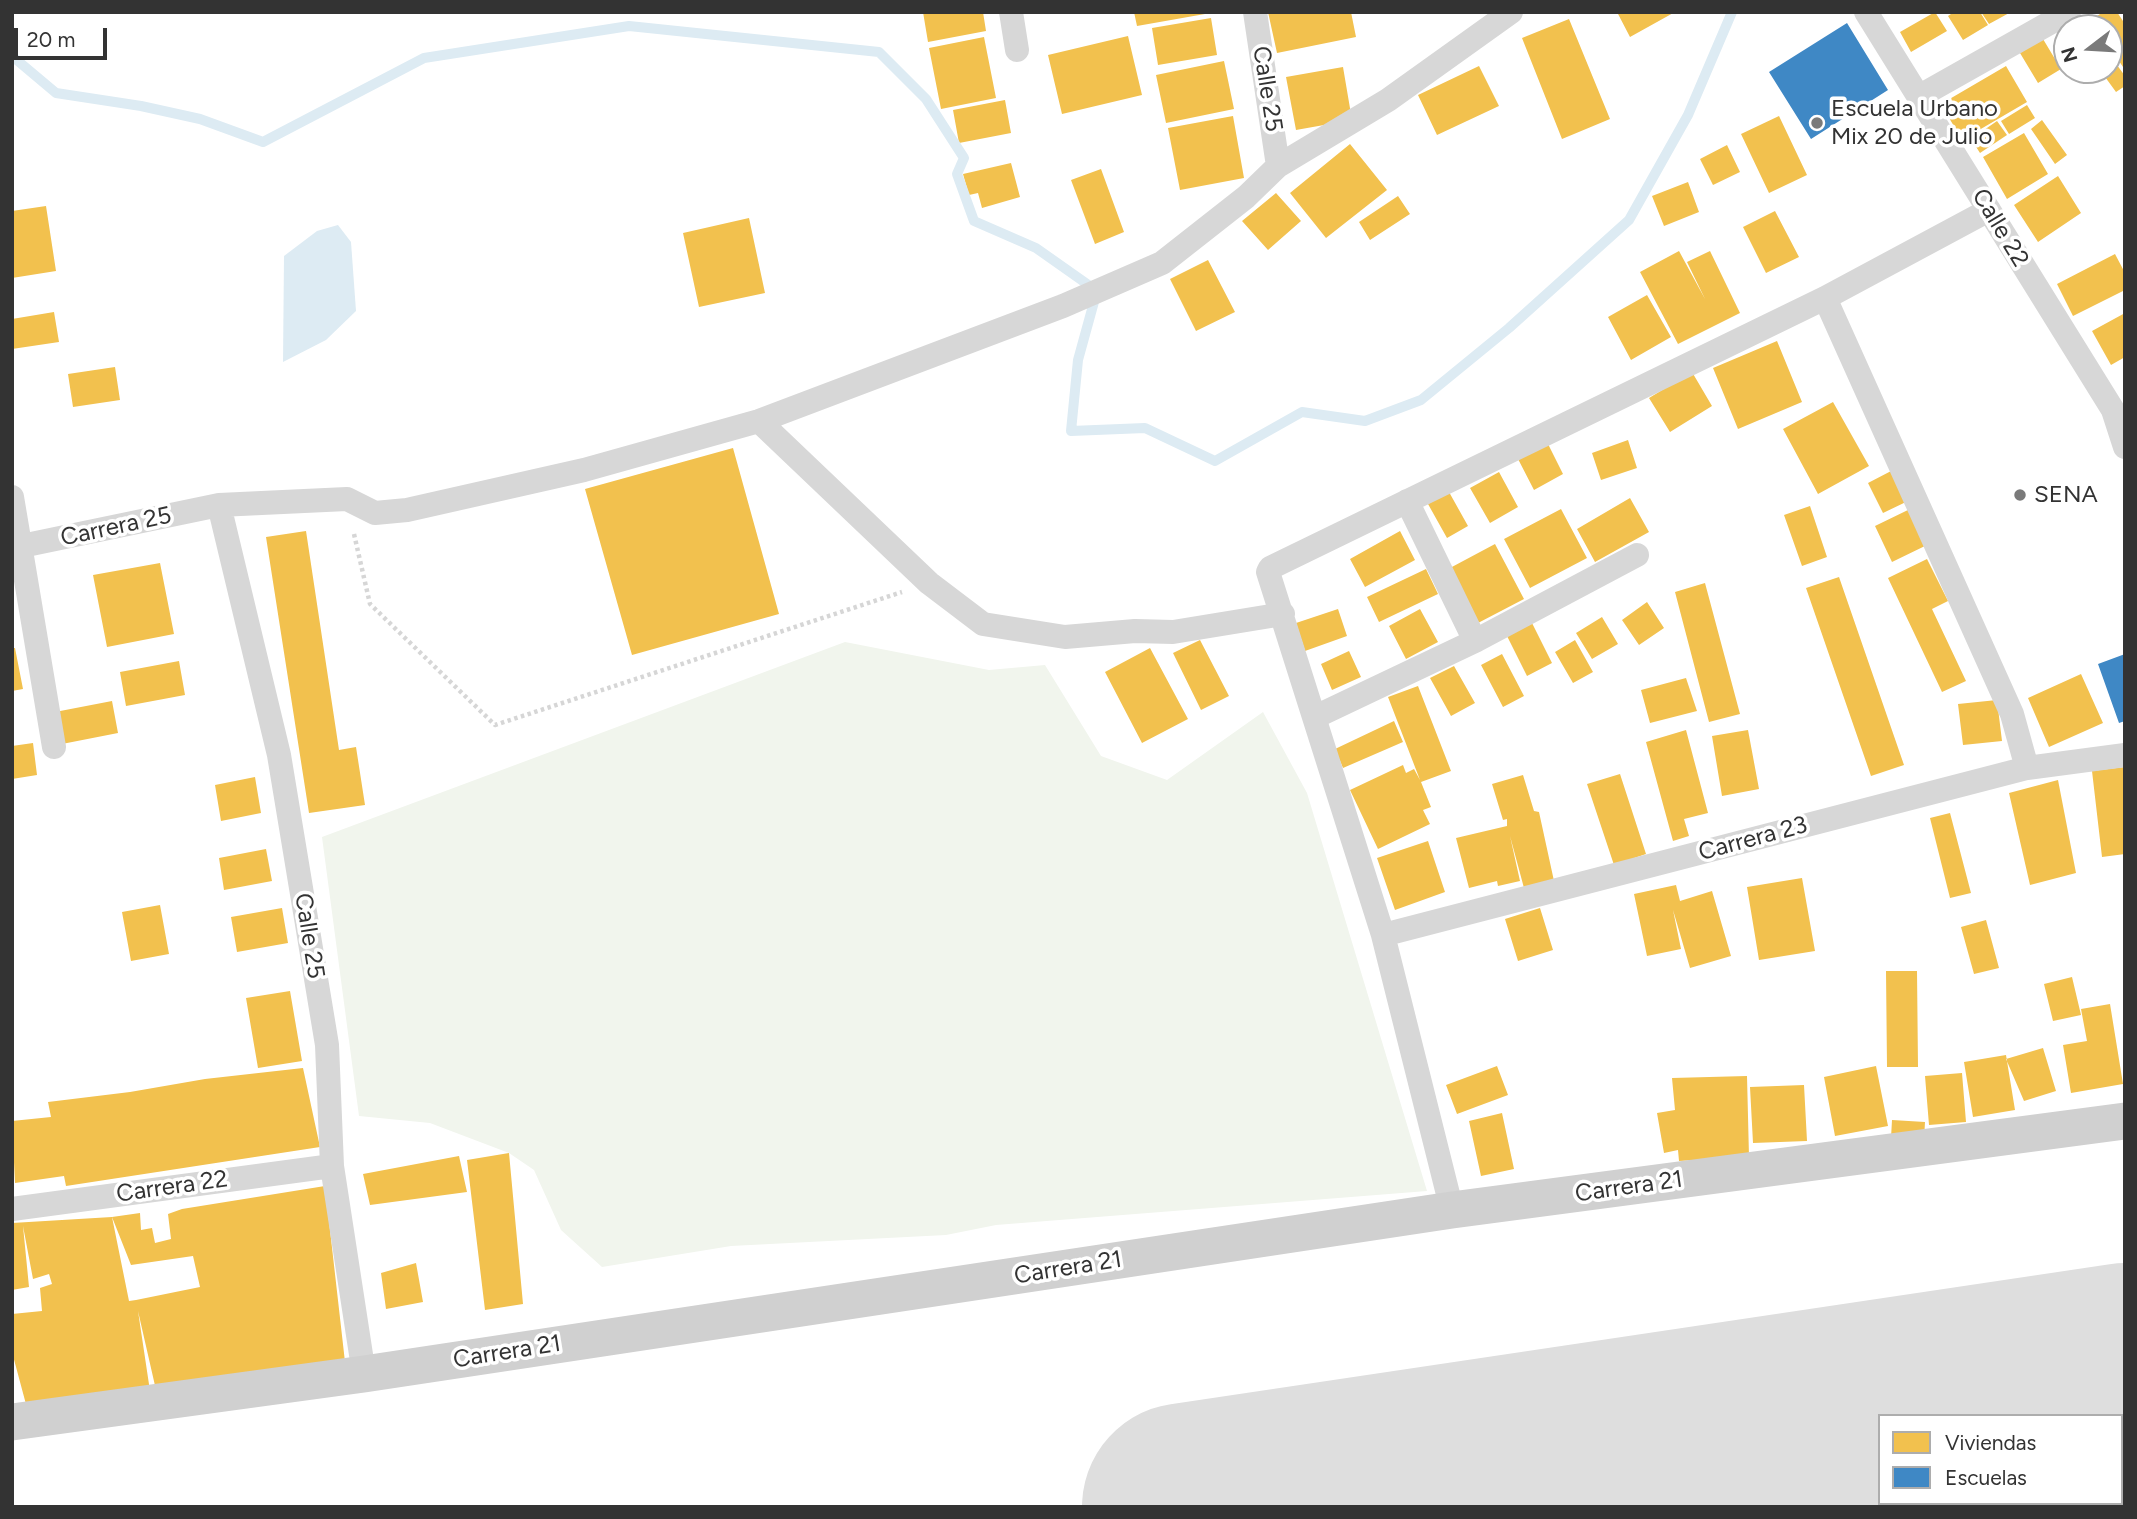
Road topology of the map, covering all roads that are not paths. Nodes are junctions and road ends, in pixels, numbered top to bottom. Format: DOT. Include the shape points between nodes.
graph roads {
  1 [pos="1012,12"];
  2 [pos="1255,12"];
  3 [pos="1866,12"];
  4 [pos="2068,12"];
  5 [pos="1497,17"];
  6 [pos="1017,50"];
  7 [pos="1920,96"];
  8 [pos="1278,166"];
  9 [pos="1989,210"];
  10 [pos="1825,298"];
  11 [pos="759,421"];
  12 [pos="2125,447"];
  13 [pos="12,497"];
  14 [pos="1407,501"];
  15 [pos="219,505"];
  16 [pos="16,547"];
  17 [pos="1637,555"];
  18 [pos="1283,614"];
  19 [pos="1475,641"];
  20 [pos="1315,717"];
  21 [pos="54,747"];
  22 [pos="2125,755"];
  23 [pos="2027,768"];
  24 [pos="1383,935"];
  25 [pos="2125,1121"];
  26 [pos="332,1166"];
  27 [pos="12,1209"];
  28 [pos="1452,1210"];
  29 [pos="364,1374"];
  30 [pos="12,1422"];
  1 -- 6 [label="street"];
  2 -- 8 [label="street, Calle 25"];
  3 -- 7 [label="street, Calle 22"];
  4 -- 7 [label="street"];
  5 -- 8 [label="street" via="1388,100"];
  7 -- 9 [label="street, Calle 22"];
  8 -- 11 [label="street" via="1162,263 1063,306"];
  9 -- 10 [label="street"];
  9 -- 12 [label="street, Calle 22" via="2112,410"];
  10 -- 14 [label="street"];
  10 -- 23 [label="street" via="2012,713"];
  11 -- 15 [label="street, Carrera 25" via="584,470 407,510 375,513 346,499"];
  11 -- 18 [label="street" via="929,583 983,624 1065,637 1173,632"];
  13 -- 16 [label="street"];
  14 -- 18 [label="street" via="1273,565 1268,572"];
  14 -- 19 [label="street"];
  15 -- 16 [label="street, Carrera 25"];
  15 -- 26 [label="street, Calle 25" via="281,768 327,1045"];
  16 -- 21 [label="street"];
  17 -- 19 [label="street"];
  18 -- 20 [label="street"];
  19 -- 20 [label="street"];
  20 -- 24 [label="street"];
  22 -- 23 [label="street, Carrera 23"];
  23 -- 24 [label="street, Carrera 23"];
  24 -- 28 [label="street"];
  25 -- 28 [label="street, Carrera 21"];
  26 -- 27 [label="street, Carrera 22"];
  26 -- 29 [label="street, Calle 25"];
  28 -- 29 [label="street, Carrera 21"];
  29 -- 30 [label="street, Carrera 21"];
}
